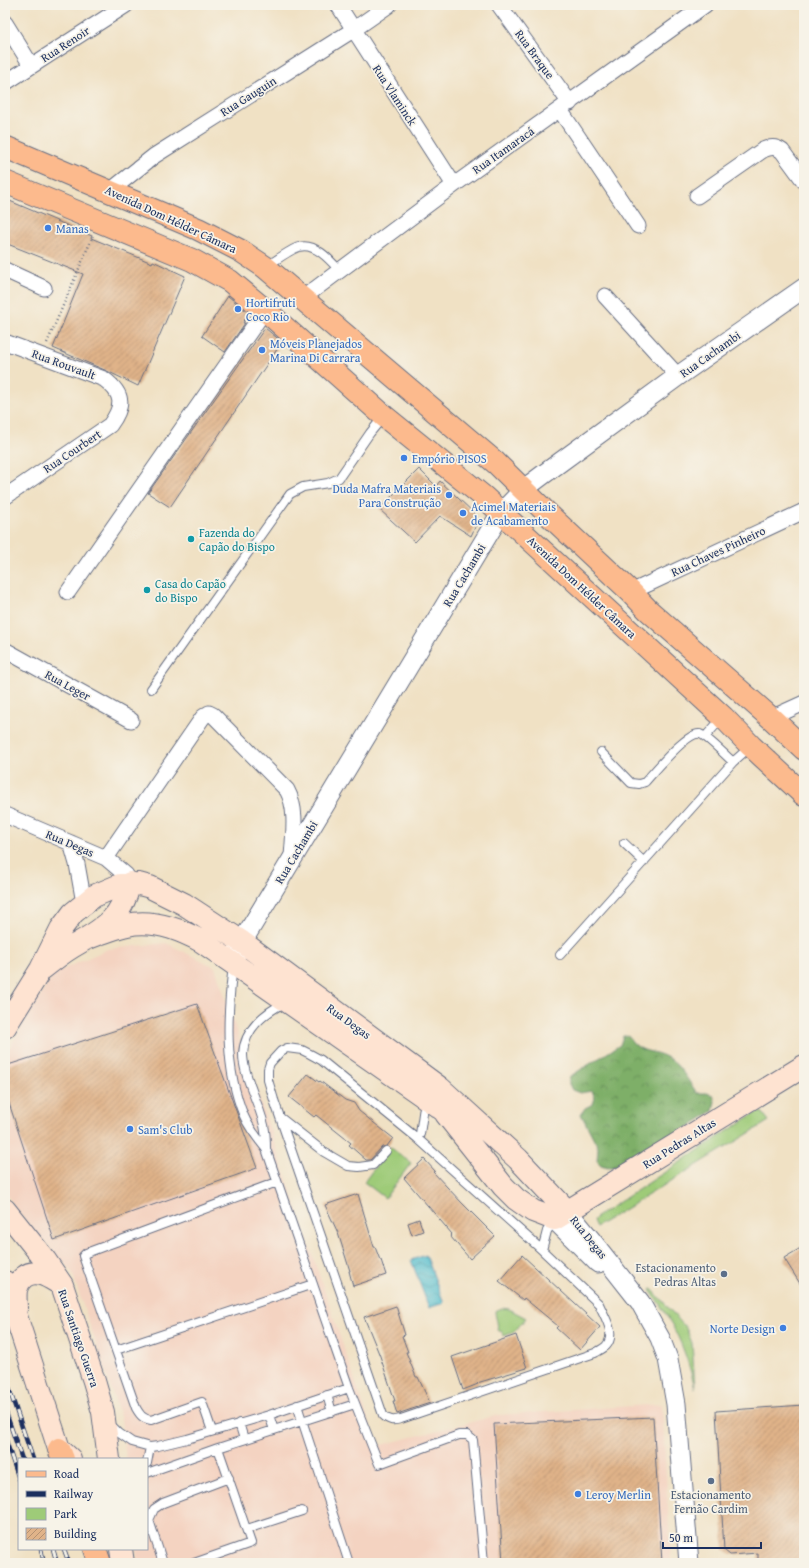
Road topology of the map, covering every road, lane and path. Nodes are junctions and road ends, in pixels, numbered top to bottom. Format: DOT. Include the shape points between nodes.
graph roads {
  1 [pos="126,5"];
  2 [pos="338,5"];
  3 [pos="389,5"];
  4 [pos="499,5"];
  5 [pos="705,5"];
  6 [pos="5,23"];
  7 [pos="353,30"];
  8 [pos="31,65"];
  9 [pos="5,83"];
  10 [pos="565,106"];
  11 [pos="5,147"];
  12 [pos="804,181"];
  13 [pos="5,182"];
  14 [pos="454,185"];
  15 [pos="110,191"];
  16 [pos="697,196"];
  17 [pos="99,220"];
  18 [pos="638,226"];
  19 [pos="265,267"];
  20 [pos="5,270"];
  21 [pos="340,271"];
  22 [pos="44,288"];
  23 [pos="804,288"];
  24 [pos="605,296"];
  25 [pos="303,298"];
  26 [pos="265,310"];
  27 [pos="5,342"];
  28 [pos="42,356"];
  29 [pos="678,376"];
  30 [pos="119,394"];
  31 [pos="384,416"];
  32 [pos="524,489"];
  33 [pos="5,497"];
  34 [pos="804,511"];
  35 [pos="501,513"];
  36 [pos="68,592"];
  37 [pos="631,592"];
  38 [pos="590,594"];
  39 [pos="5,650"];
  40 [pos="151,689"];
  41 [pos="804,703"];
  42 [pos="723,717"];
  43 [pos="771,718"];
  44 [pos="131,720"];
  45 [pos="705,737"];
  46 [pos="751,746"];
  47 [pos="804,749"];
  48 [pos="601,752"];
  49 [pos="733,762"];
  50 [pos="804,795"];
  51 [pos="5,816"];
  52 [pos="71,843"];
  53 [pos="624,843"];
  54 [pos="106,858"];
  55 [pos="292,858"];
  56 [pos="644,862"];
  57 [pos="130,883"];
  58 [pos="84,903"];
  59 [pos="88,938"];
  60 [pos="237,952"];
  61 [pos="560,955"];
  62 [pos="42,969"];
  63 [pos="288,1001"];
  64 [pos="5,1027"];
  65 [pos="804,1066"];
  66 [pos="425,1098"];
  67 [pos="281,1118"];
  68 [pos="417,1138"];
  69 [pos="266,1149"];
  70 [pos="386,1151"];
  71 [pos="278,1182"];
  72 [pos="5,1210"];
  73 [pos="561,1216"];
  74 [pos="542,1250"];
  75 [pos="5,1282"];
  76 [pos="313,1284"];
  77 [pos="62,1285"];
  78 [pos="16,1314"];
  79 [pos="116,1350"];
  80 [pos="349,1388"];
  81 [pos="326,1395"];
  82 [pos="355,1404"];
  83 [pos="297,1406"];
  84 [pos="103,1412"];
  85 [pos="332,1412"];
  86 [pos="269,1415"];
  87 [pos="302,1422"];
  88 [pos="239,1424"];
  89 [pos="274,1430"];
  90 [pos="212,1431"];
  91 [pos="244,1439"];
  92 [pos="150,1447"];
  93 [pos="218,1448"];
  94 [pos="64,1456"];
  95 [pos="109,1458"];
  96 [pos="148,1458"];
  97 [pos="148,1473"];
  98 [pos="229,1478"];
  99 [pos="302,1511"];
  100 [pos="247,1529"];
  101 [pos="95,1550"];
  102 [pos="121,1550"];
  103 [pos="481,1562"];
  104 [pos="100,1563"];
  105 [pos="123,1563"];
  106 [pos="163,1563"];
  107 [pos="194,1563"];
  108 [pos="349,1563"];
  109 [pos="689,1563"];
  1 -- 8 [label="street, Rua Renoir"];
  2 -- 7 [label="street, Rua Vlaminck"];
  3 -- 7 [label="street, Rua Gauguin"];
  4 -- 10 [label="street, Rua Braque"];
  5 -- 10 [label="street, Rua Itamaracá"];
  6 -- 8 [label="street"];
  7 -- 14 [label="street, Rua Vlaminck"];
  7 -- 15 [label="street, Rua Gauguin" via="154,156"];
  8 -- 9 [label="street, Rua Renoir"];
  10 -- 14 [label="street, Rua Itamaracá"];
  10 -- 18 [label="street, Rua Braque"];
  11 -- 15 [label="main road, Avenida Dom Hélder Câmara"];
  12 -- 16 [label="street" via="782,151 770,147"];
  13 -- 17 [label="main road, Avenida Dom Hélder Câmara"];
  14 -- 21 [label="street, Rua Itamaracá"];
  15 -- 19 [label="main road, Avenida Dom Hélder Câmara" via="218,239"];
  17 -- 26 [label="main road, Avenida Dom Hélder Câmara" via="212,270 230,281"];
  17 -- 28 [label="path"];
  19 -- 21 [label="lane" via="300,246 314,248 327,256"];
  19 -- 25 [label="main road, Avenida Dom Hélder Câmara"];
  20 -- 22 [label="street"];
  21 -- 25 [label="street, Rua Itamaracá"];
  23 -- 29 [label="street, Rua Cachambi"];
  24 -- 29 [label="street"];
  25 -- 32 [label="main road, Avenida Dom Hélder Câmara"];
  26 -- 31 [label="main road, Avenida Dom Hélder Câmara"];
  26 -- 36 [label="street"];
  27 -- 28 [label="street, Rua Rouvault"];
  28 -- 30 [label="street, Rua Rouvault" via="104,379 114,386"];
  29 -- 32 [label="street, Rua Cachambi"];
  30 -- 33 [label="street, Rua Courbert" via="121,403 117,416 110,425"];
  31 -- 35 [label="main road, Avenida Dom Hélder Câmara"];
  31 -- 40 [label="lane" via="339,478 328,483 303,487 290,494"];
  32 -- 35 [label="street, Rua Cachambi"];
  32 -- 37 [label="main road, Avenida Dom Hélder Câmara"];
  34 -- 37 [label="street, Rua Chaves Pinheiro"];
  35 -- 38 [label="main road, Avenida Dom Hélder Câmara"];
  35 -- 55 [label="street, Rua Cachambi"];
  37 -- 38 [label="main road" via="610,600"];
  37 -- 43 [label="main road, Avenida Dom Hélder Câmara" via="648,610"];
  38 -- 42 [label="main road, Avenida Dom Hélder Câmara"];
  39 -- 44 [label="street, Rua Leger"];
  41 -- 43 [label="street"];
  42 -- 45 [label="lane"];
  42 -- 46 [label="main road, Avenida Dom Hélder Câmara"];
  43 -- 47 [label="main road, Avenida Dom Hélder Câmara"];
  45 -- 48 [label="lane" via="696,733 692,735 676,748 645,782 639,784 631,783"];
  45 -- 49 [label="lane"];
  46 -- 49 [label="lane"];
  46 -- 50 [label="main road, Avenida Dom Hélder Câmara"];
  49 -- 56 [label="lane"];
  51 -- 52 [label="street, Rua Degas"];
  52 -- 54 [label="street, Rua Degas"];
  52 -- 58 [label="street"];
  53 -- 56 [label="lane"];
  54 -- 55 [label="street" via="203,716 209,713 287,790 292,799 294,815"];
  54 -- 57 [label="street, Rua Degas" via="126,875"];
  55 -- 60 [label="street, Rua Cachambi"];
  56 -- 61 [label="lane"];
  57 -- 58 [label="main road" via="103,891"];
  57 -- 59 [label="main road" via="120,910 112,921"];
  57 -- 60 [label="main road, Rua Degas" via="164,892"];
  58 -- 62 [label="main road" via="62,929"];
  59 -- 60 [label="main road" via="129,924 146,924 166,926 201,941"];
  59 -- 62 [label="main road"];
  60 -- 63 [label="main road, Rua Degas"];
  60 -- 69 [label="lane" via="230,994 230,1059 244,1116"];
  60 -- 73 [label="main road, Rua Degas" via="449,1095 518,1158"];
  62 -- 64 [label="main road"];
  63 -- 66 [label="main road, Rua Degas"];
  63 -- 69 [label="lane" via="262,1017 244,1044 245,1067 264,1124"];
  65 -- 73 [label="main road, Rua Pedras Altas"];
  66 -- 68 [label="lane" via="420,1134"];
  66 -- 73 [label="main road, Rua Degas" via="443,1110 516,1199 533,1211"];
  67 -- 68 [label="lane" via="268,1080 268,1069 281,1051 291,1048 302,1050 321,1060"];
  67 -- 70 [label="lane" via="324,1152 348,1166 373,1165"];
  67 -- 74 [label="lane" via="383,1415 387,1419 401,1419 595,1353 605,1346 610,1339 608,1323 599,1304"];
  68 -- 74 [label="lane"];
  69 -- 71 [label="lane"];
  71 -- 76 [label="lane"];
  71 -- 79 [label="lane" via="84,1254 84,1261"];
  72 -- 77 [label="main road, Rua Santiago Guerra"];
  73 -- 74 [label="lane" via="547,1231"];
  73 -- 109 [label="street, Rua Degas" via="576,1243 640,1302 660,1338 668,1359 676,1404"];
  75 -- 78 [label="main road"];
  76 -- 79 [label="lane"];
  76 -- 80 [label="lane"];
  77 -- 78 [label="main road" via="44,1275 27,1274 16,1288"];
  77 -- 84 [label="main road, Rua Santiago Guerra"];
  78 -- 94 [label="main road"];
  79 -- 90 [label="lane" via="140,1415 151,1420 202,1402"];
  80 -- 81 [label="lane"];
  80 -- 82 [label="lane"];
  81 -- 83 [label="lane"];
  81 -- 85 [label="lane"];
  82 -- 85 [label="lane"];
  82 -- 103 [label="lane" via="379,1464 459,1435 470,1437 474,1444"];
  83 -- 86 [label="lane"];
  83 -- 87 [label="lane"];
  84 -- 92 [label="lane" via="119,1433 132,1442"];
  84 -- 95 [label="main road, Rua Santiago Guerra"];
  85 -- 87 [label="lane"];
  86 -- 88 [label="lane"];
  86 -- 89 [label="lane"];
  87 -- 89 [label="lane"];
  87 -- 108 [label="lane"];
  88 -- 90 [label="lane"];
  88 -- 91 [label="lane"];
  89 -- 91 [label="lane"];
  90 -- 92 [label="lane"];
  91 -- 93 [label="lane"];
  92 -- 96 [label="lane"];
  93 -- 97 [label="lane"];
  93 -- 98 [label="lane"];
  98 -- 100 [label="lane"];
  98 -- 106 [label="lane" via="163,1503 154,1509 149,1520"];
  99 -- 100 [label="lane"];
  100 -- 107 [label="lane" via="252,1543"];
  101 -- 104 [label="main road"];
  102 -- 105 [label="main road"];
}
